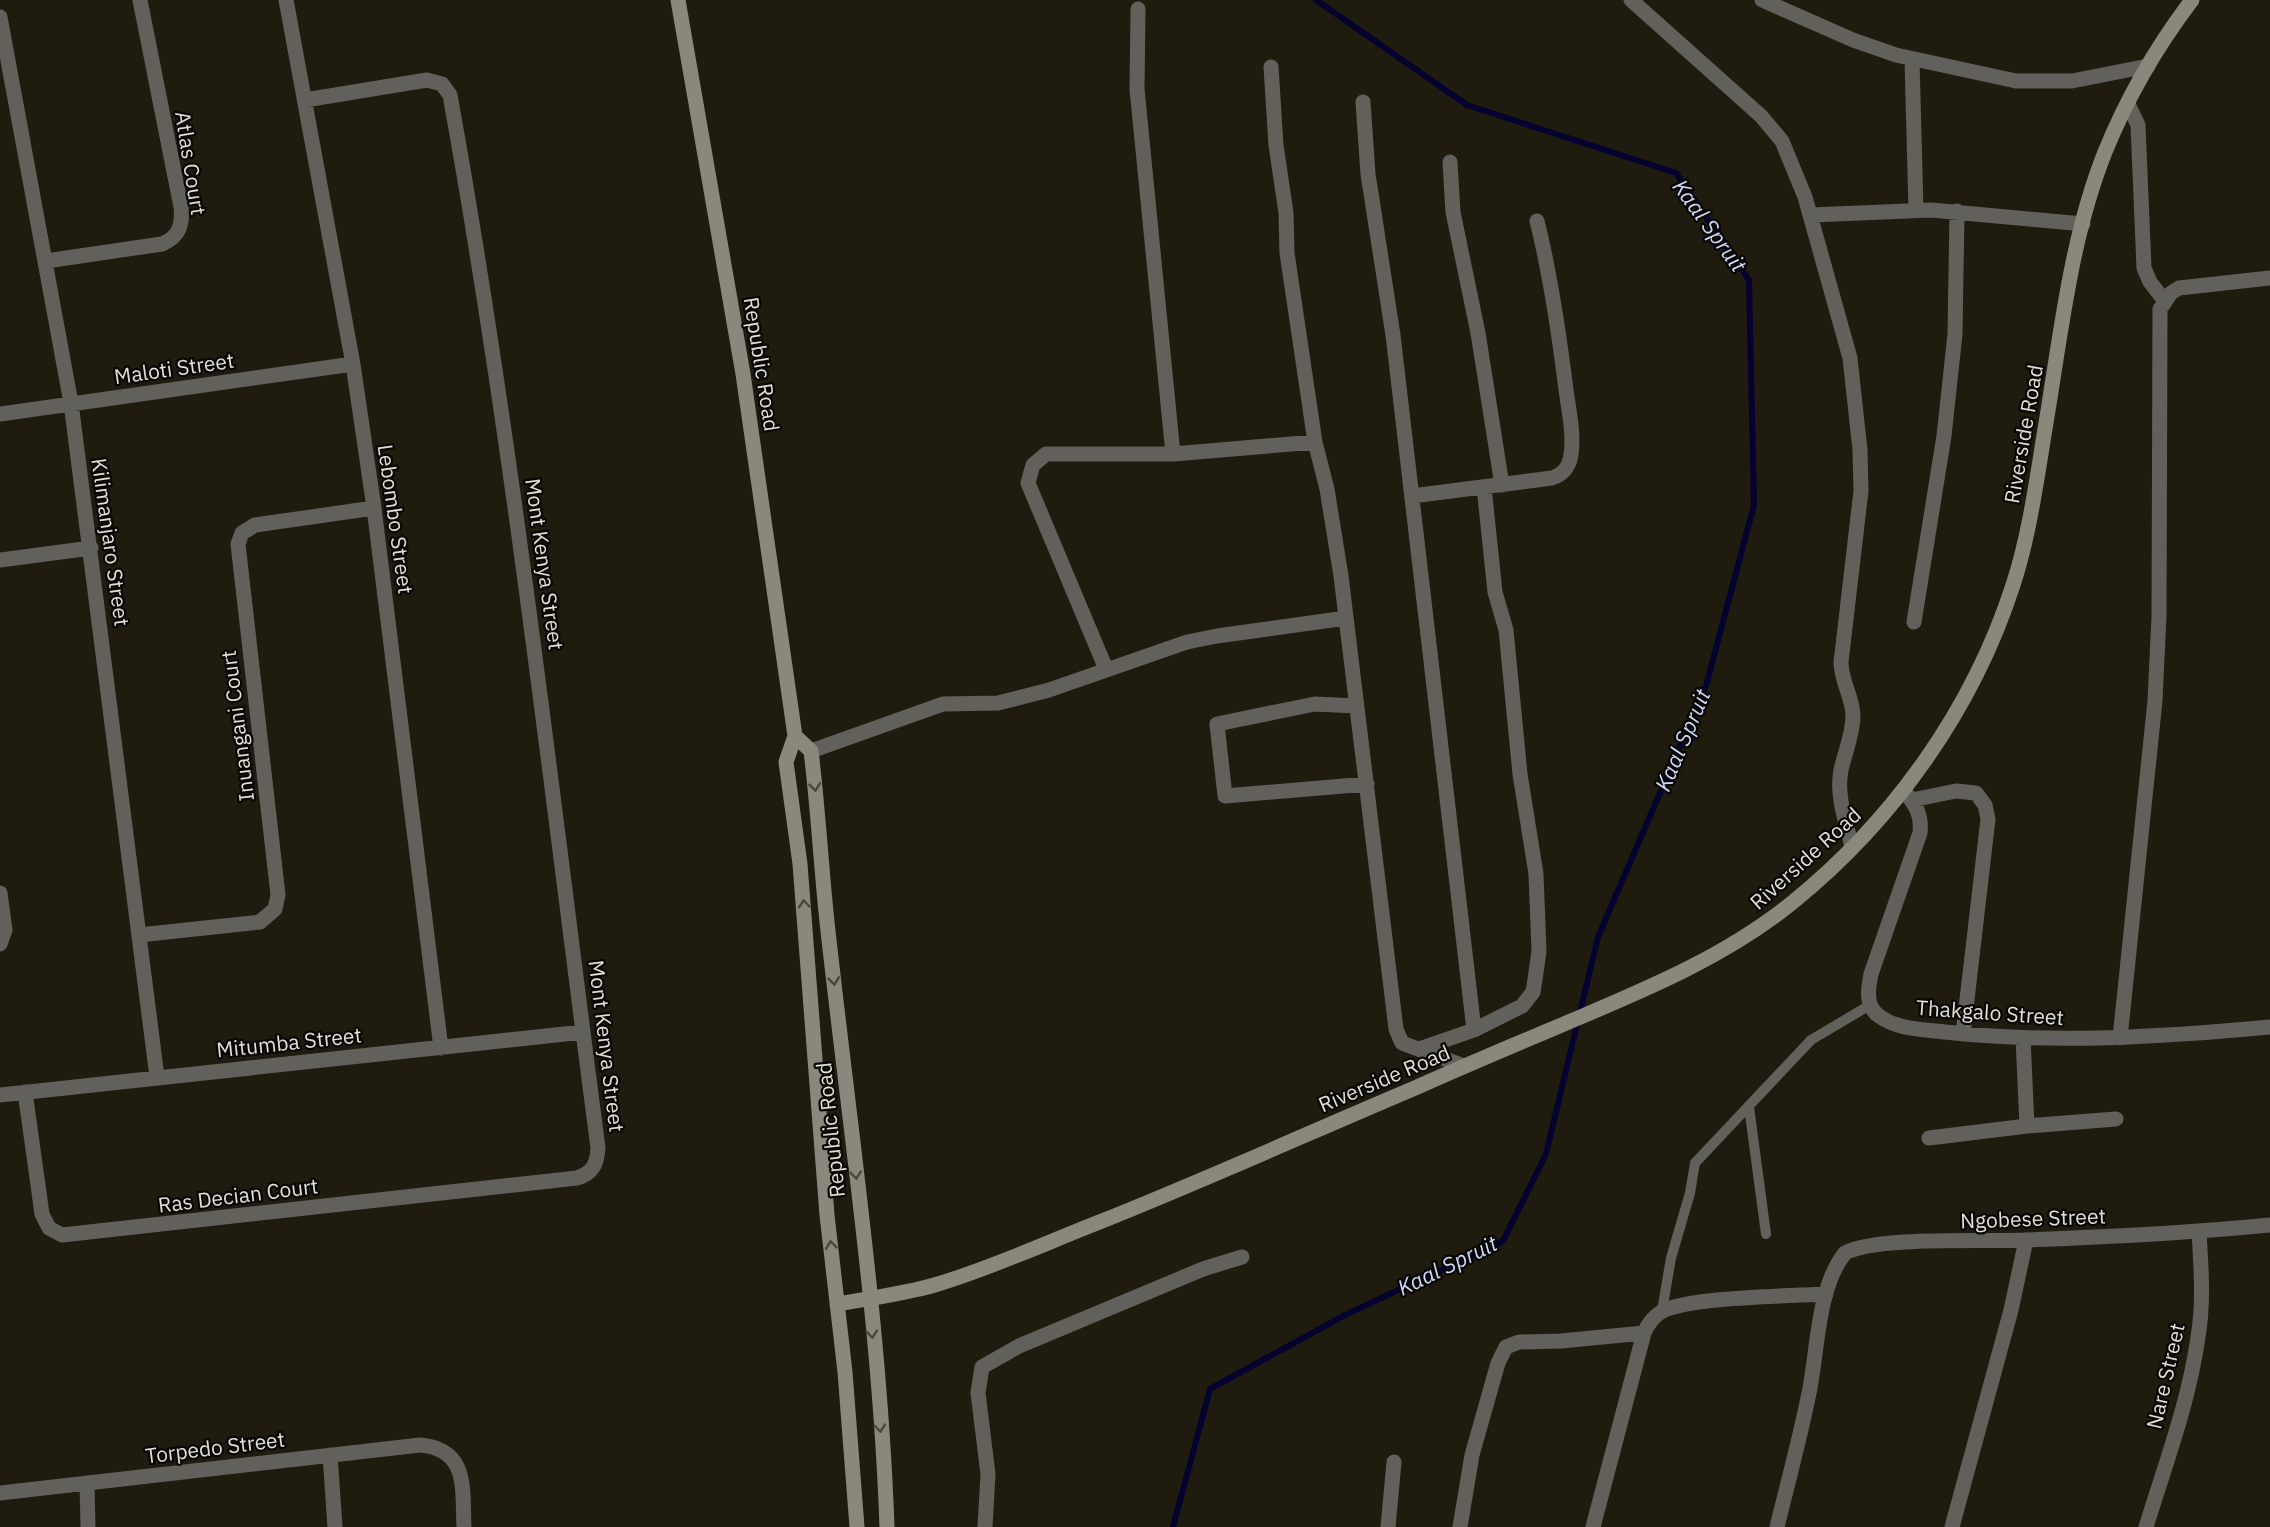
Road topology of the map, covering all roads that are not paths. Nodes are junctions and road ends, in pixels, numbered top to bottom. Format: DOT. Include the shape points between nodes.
graph roads {
  1 [pos="140,0"];
  2 [pos="286,0"];
  3 [pos="678,0"];
  4 [pos="1632,0"];
  5 [pos="1762,0"];
  6 [pos="2192,0"];
  7 [pos="1138,9"];
  8 [pos="0,16"];
  9 [pos="1912,60"];
  10 [pos="2148,66"];
  11 [pos="1271,67"];
  12 [pos="305,100"];
  13 [pos="1363,102"];
  14 [pos="2128,104"];
  15 [pos="1450,162"];
  16 [pos="1916,210"];
  17 [pos="1957,211"];
  18 [pos="1811,215"];
  19 [pos="1537,221"];
  20 [pos="2083,224"];
  21 [pos="46,261"];
  22 [pos="2270,278"];
  23 [pos="2164,300"];
  24 [pos="353,364"];
  25 [pos="71,403"];
  26 [pos="0,414"];
  27 [pos="1315,442"];
  28 [pos="1173,454"];
  29 [pos="1502,484"];
  30 [pos="1484,487"];
  31 [pos="1412,496"];
  32 [pos="374,508"];
  33 [pos="92,549"];
  34 [pos="0,560"];
  35 [pos="1346,618"];
  36 [pos="1914,622"];
  37 [pos="1106,669"];
  38 [pos="1356,706"];
  39 [pos="795,736"];
  40 [pos="811,751"];
  41 [pos="1366,784"];
  42 [pos="1908,796"];
  43 [pos="1852,847"];
  44 [pos="0,893"];
  45 [pos="139,935"];
  46 [pos="0,944"];
  47 [pos="1870,1005"];
  48 [pos="2270,1027"];
  49 [pos="1474,1030"];
  50 [pos="583,1032"];
  51 [pos="1963,1034"];
  52 [pos="2023,1038"];
  53 [pos="2120,1038"];
  54 [pos="441,1048"];
  55 [pos="1419,1049"];
  56 [pos="1464,1066"];
  57 [pos="157,1077"];
  58 [pos="25,1092"];
  59 [pos="0,1095"];
  60 [pos="1749,1107"];
  61 [pos="2116,1119"];
  62 [pos="2027,1126"];
  63 [pos="1929,1138"];
  64 [pos="572,1178"];
  65 [pos="2270,1225"];
  66 [pos="2199,1232"];
  67 [pos="1766,1234"];
  68 [pos="2026,1240"];
  69 [pos="1242,1257"];
  70 [pos="1826,1294"];
  71 [pos="869,1298"];
  72 [pos="837,1304"];
  73 [pos="1662,1311"];
  74 [pos="1644,1333"];
  75 [pos="330,1455"];
  76 [pos="1394,1462"];
  77 [pos="87,1483"];
  78 [pos="0,1493"];
  79 [pos="88,1527"];
  80 [pos="335,1527"];
  81 [pos="464,1527"];
  82 [pos="857,1527"];
  83 [pos="887,1527"];
  84 [pos="985,1527"];
  85 [pos="1388,1527"];
  86 [pos="1460,1527"];
  87 [pos="1593,1527"];
  88 [pos="1777,1527"];
  89 [pos="1952,1527"];
  90 [pos="2146,1527"];
  1 -- 21 [label="street, Atlas Court" via="181,207 181,224 175,237 162,244"];
  2 -- 12 [label="street, Lebombo Street"];
  3 -- 39 [label="street, Republic Road" via="739,351"];
  4 -- 18 [label="street" via="1761,116 1782,141"];
  5 -- 9 [label="street" via="1853,40"];
  6 -- 10 [label="street, Riverside Road"];
  7 -- 28 [label="street" via="1137,89"];
  8 -- 21 [label="street, Kilimanjaro Street"];
  9 -- 10 [label="street" via="2007,80 2044,83"];
  9 -- 16 [label="street"];
  10 -- 14 [label="street, Riverside Road"];
  11 -- 27 [label="street" via="1287,253"];
  12 -- 24 [label="street, Lebombo Street"];
  12 -- 50 [label="street, Mont Kenya Street" via="427,80 442,84 450,95 497,372"];
  13 -- 31 [label="street" via="1368,174 1383,261"];
  14 -- 20 [label="street, Riverside Road" via="2104,154"];
  14 -- 23 [label="street" via="2138,125 2144,268"];
  15 -- 29 [label="street" via="1453,212 1478,333"];
  16 -- 17 [label="street"];
  16 -- 18 [label="street"];
  17 -- 20 [label="street"];
  17 -- 36 [label="street" via="1955,334 1944,436"];
  18 -- 43 [label="street" via="1850,357 1860,450 1861,490 1841,662 1853,718 1840,789"];
  19 -- 29 [label="street" via="1562,351 1571,455 1563,474"];
  20 -- 42 [label="street, Riverside Road" via="2026,539 2013,587 1962,703"];
  21 -- 25 [label="street, Kilimanjaro Street"];
  22 -- 23 [label="street" via="2188,286"];
  23 -- 53 [label="street" via="2158,317 2159,616 2155,700"];
  24 -- 25 [label="street, Maloti Street"];
  24 -- 32 [label="street, Lebombo Street"];
  25 -- 26 [label="street, Maloti Street"];
  25 -- 33 [label="street, Kilimanjaro Street"];
  27 -- 28 [label="street"];
  27 -- 35 [label="street"];
  28 -- 37 [label="street" via="1046,454 1033,465 1028,483"];
  29 -- 30 [label="street"];
  30 -- 31 [label="street"];
  30 -- 49 [label="street" via="1495,592 1506,630 1520,774 1536,874 1539,951 1533,992 1522,1006"];
  31 -- 49 [label="street"];
  32 -- 45 [label="street, Inuangani Court" via="255,525 242,533 238,543 278,895 275,909 260,922"];
  32 -- 54 [label="street, Lebombo Street"];
  33 -- 34 [label="street"];
  33 -- 45 [label="street, Kilimanjaro Street"];
  35 -- 37 [label="street" via="1207,638"];
  35 -- 38 [label="street"];
  37 -- 40 [label="street" via="998,703 943,704"];
  38 -- 41 [label="street"];
  38 -- 41 [label="street" via="1314,704 1217,724 1223,782 1225,796"];
  39 -- 40 [label="street"];
  72 -- 39 [label="street, Republic Road, one-way" via="800,864 786,762"];
  40 -- 71 [label="street, Republic Road, one-way" via="826,921"];
  41 -- 55 [label="street" via="1396,1029 1402,1043"];
  42 -- 43 [label="street, Riverside Road"];
  42 -- 47 [label="street" via="1922,821 1920,834 1871,974 1867,993"];
  42 -- 51 [label="street" via="1956,791 1976,794 1985,805 1988,819"];
  43 -- 56 [label="street, Riverside Road" via="1795,900 1719,953 1594,1012"];
  44 -- 46 [label="street" via="5,930"];
  45 -- 57 [label="street, Kilimanjaro Street"];
  47 -- 51 [label="street, Thakgalo Street" via="1877,1015 1901,1027"];
  47 -- 60 [label="lane" via="1811,1040"];
  48 -- 53 [label="street, Thakgalo Street"];
  49 -- 55 [label="street"];
  50 -- 54 [label="street, Mitumba Street"];
  50 -- 64 [label="street, Mont Kenya Street" via="598,1160 590,1172"];
  51 -- 52 [label="street, Thakgalo Street"];
  52 -- 53 [label="street, Thakgalo Street"];
  52 -- 62 [label="street"];
  54 -- 57 [label="street, Mitumba Street"];
  55 -- 56 [label="street"];
  56 -- 71 [label="street, Riverside Road" via="1150,1201 982,1268 918,1290"];
  57 -- 58 [label="street, Mitumba Street"];
  58 -- 59 [label="street, Mitumba Street"];
  58 -- 64 [label="street, Ras Decian Court" via="42,1214 49,1228 62,1235"];
  60 -- 67 [label="lane"];
  60 -- 73 [label="lane" via="1695,1163"];
  61 -- 62 [label="street"];
  62 -- 63 [label="street"];
  65 -- 66 [label="street, Ngobese Street"];
  66 -- 68 [label="street, Ngobese Street"];
  66 -- 90 [label="street, Nare Street" via="2199,1336"];
  68 -- 70 [label="street, Ngobese Street" via="1863,1245 1845,1253 1837,1263"];
  68 -- 89 [label="street"];
  69 -- 84 [label="street" via="1203,1269 1019,1346 982,1367 978,1393 988,1474"];
  70 -- 73 [label="street" via="1694,1303"];
  70 -- 88 [label="street, Ngobese Street" via="1809,1394"];
  71 -- 72 [label="street, Riverside Road"];
  71 -- 83 [label="street, Republic Road, one-way"];
  72 -- 82 [label="street, Republic Road"];
  73 -- 74 [label="street"];
  74 -- 86 [label="street" via="1519,1342 1506,1347 1475,1445"];
  74 -- 87 [label="street"];
  75 -- 77 [label="street, Torpedo Street"];
  75 -- 80 [label="street"];
  75 -- 81 [label="street, Torpedo Street" via="412,1445 435,1448 450,1456 459,1467"];
  76 -- 85 [label="street"];
  77 -- 78 [label="street, Torpedo Street"];
  77 -- 79 [label="street"];
}
